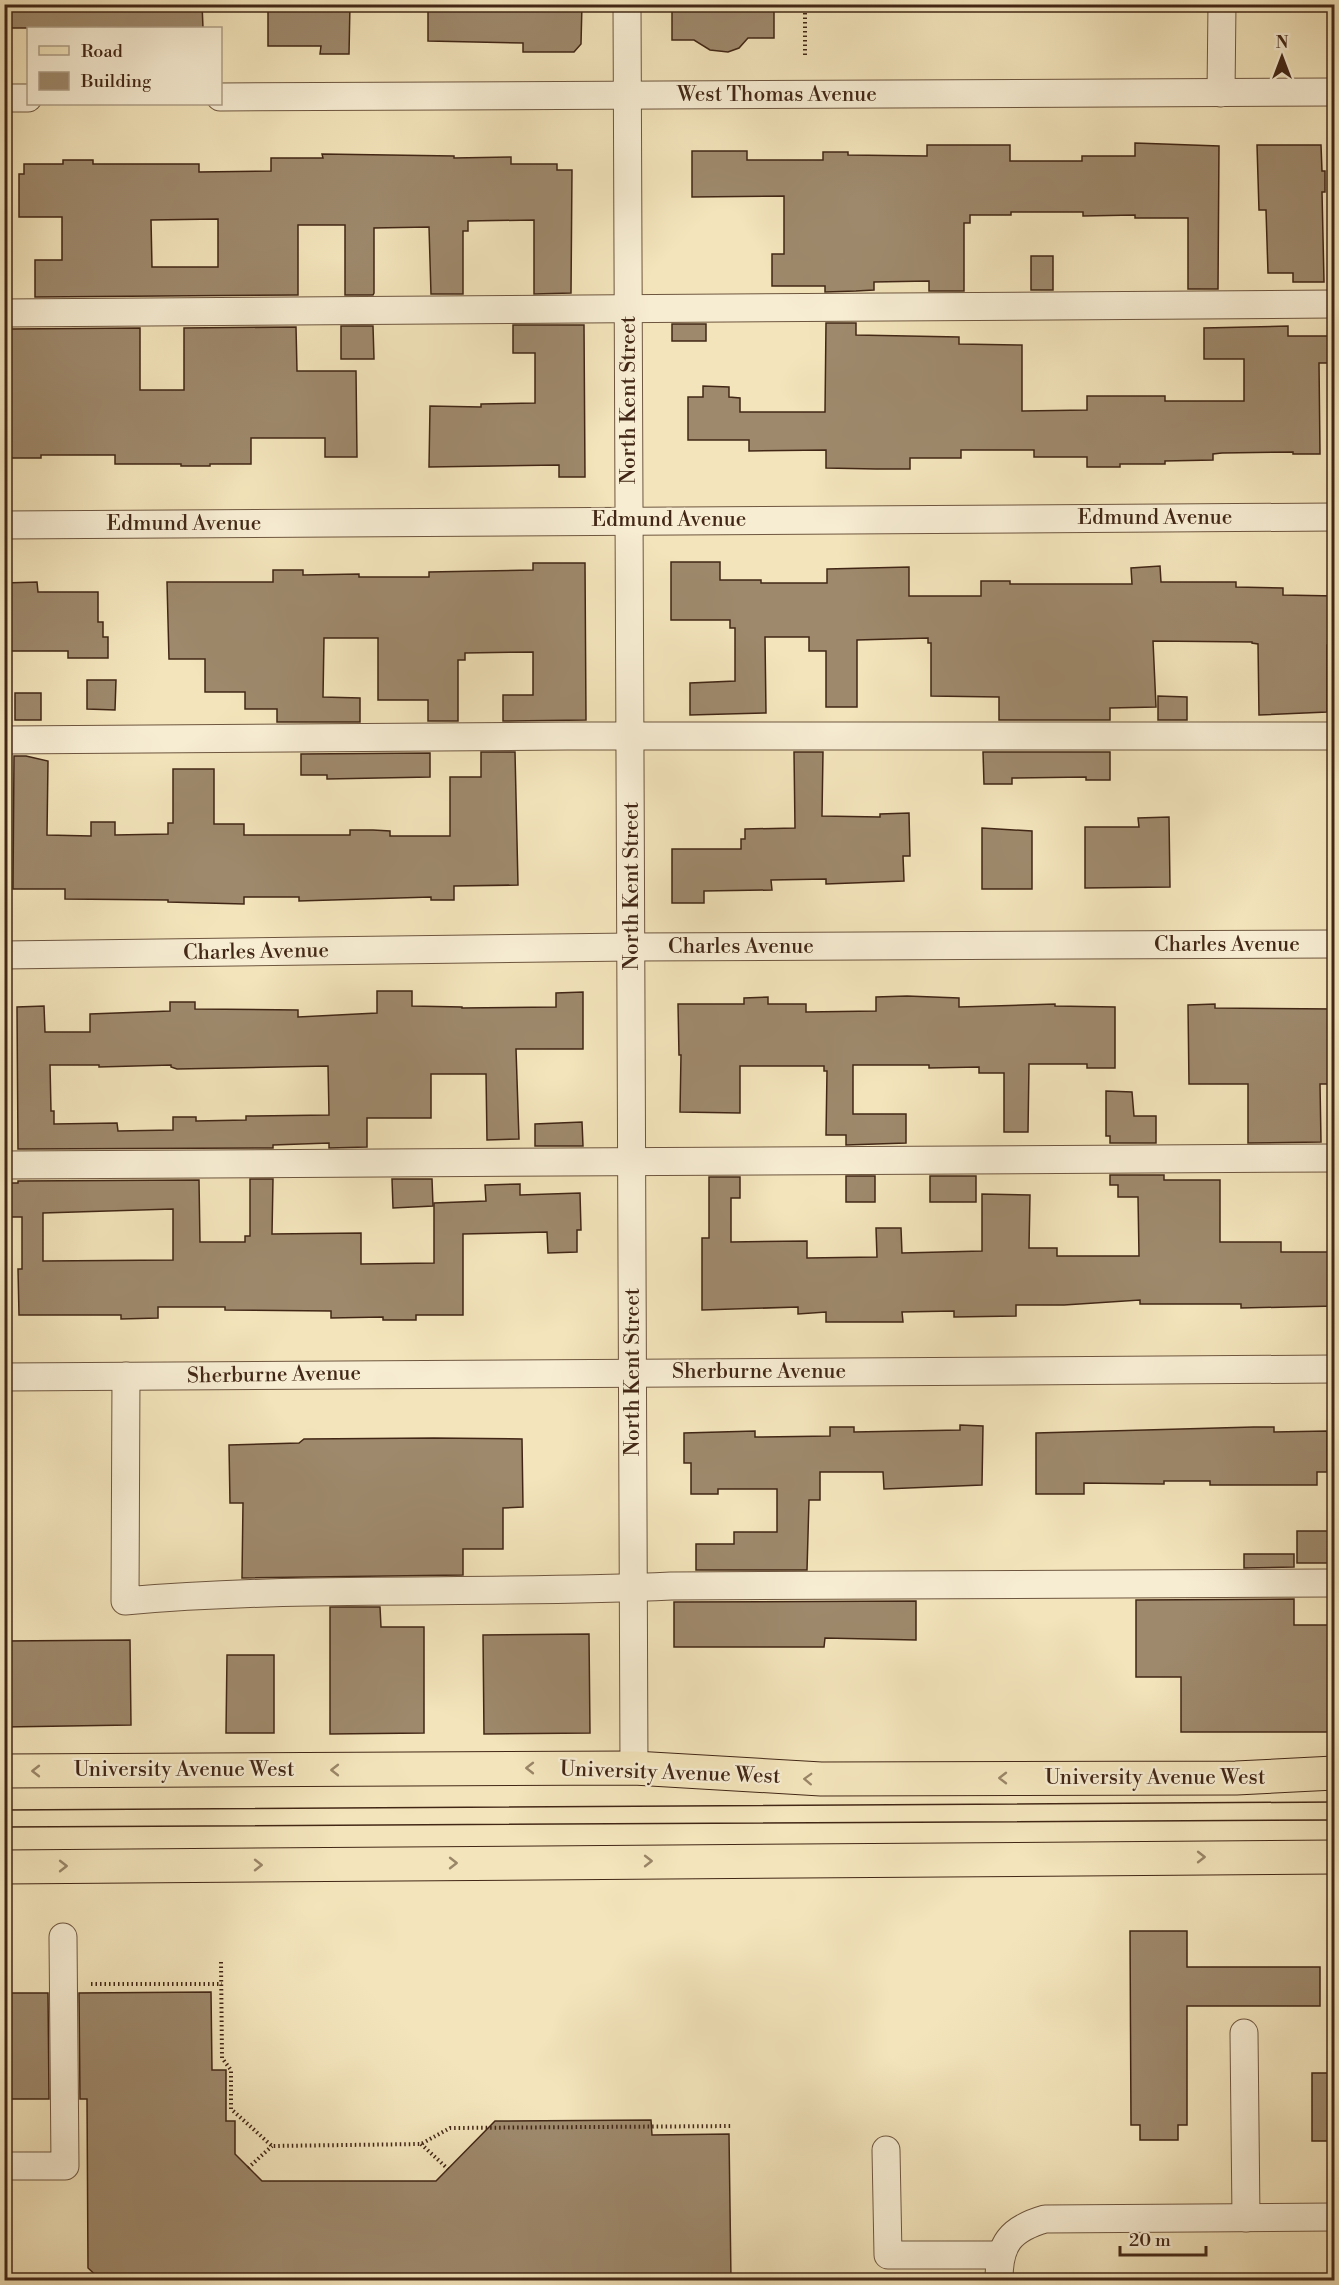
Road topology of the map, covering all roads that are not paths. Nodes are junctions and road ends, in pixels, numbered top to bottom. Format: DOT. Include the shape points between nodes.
graph roads {
  1 [pos="627,4"];
  2 [pos="1222,4"];
  3 [pos="1335,92"];
  4 [pos="1221,93"];
  5 [pos="627,95"];
  6 [pos="222,97"];
  7 [pos="4,98"];
  8 [pos="27,98"];
  9 [pos="1335,304"];
  10 [pos="629,308"];
  11 [pos="4,314"];
  12 [pos="1335,517"];
  13 [pos="628,520"];
  14 [pos="4,525"];
  15 [pos="631,736"];
  16 [pos="1335,736"];
  17 [pos="4,740"];
  18 [pos="1335,944"];
  19 [pos="632,947"];
  20 [pos="4,955"];
  21 [pos="1335,1158"];
  22 [pos="632,1162"];
  23 [pos="4,1165"];
  24 [pos="1335,1369"];
  25 [pos="633,1372"];
  26 [pos="126,1376"];
  27 [pos="4,1377"];
  28 [pos="1335,1583"];
  29 [pos="634,1588"];
  30 [pos="634,1768"];
  31 [pos="4,1771"];
  32 [pos="1335,1773"];
  33 [pos="1335,1857"];
  34 [pos="4,1867"];
  35 [pos="63,1937"];
  36 [pos="1244,2033"];
  37 [pos="886,2150"];
  38 [pos="4,2166"];
  39 [pos="1335,2217"];
  40 [pos="1245,2218"];
  41 [pos="1000,2268"];
  1 -- 5 [label="street, North Kent Street"];
  2 -- 4 [label="street"];
  3 -- 4 [label="street, West Thomas Avenue"];
  4 -- 5 [label="street, West Thomas Avenue"];
  5 -- 6 [label="street, West Thomas Avenue"];
  5 -- 10 [label="street, North Kent Street"];
  7 -- 8 [label="street"];
  9 -- 10 [label="street"];
  10 -- 11 [label="street"];
  10 -- 13 [label="street, North Kent Street"];
  12 -- 13 [label="street, Edmund Avenue"];
  13 -- 14 [label="street, Edmund Avenue"];
  13 -- 15 [label="street, North Kent Street"];
  15 -- 16 [label="street"];
  15 -- 17 [label="street"];
  15 -- 19 [label="street, North Kent Street"];
  18 -- 19 [label="street, Charles Avenue"];
  19 -- 20 [label="street, Charles Avenue"];
  19 -- 22 [label="street, North Kent Street"];
  21 -- 22 [label="street"];
  22 -- 23 [label="street"];
  22 -- 25 [label="street, North Kent Street"];
  24 -- 25 [label="street, Sherburne Avenue"];
  25 -- 26 [label="street, Sherburne Avenue"];
  25 -- 29 [label="street, North Kent Street"];
  26 -- 27 [label="street, Sherburne Avenue"];
  26 -- 29 [label="street" via="124,1601 224,1595"];
  28 -- 29 [label="street"];
  29 -- 30 [label="street, North Kent Street"];
  30 -- 31 [label="main road, University Avenue West, one-way"];
  32 -- 30 [label="main road, University Avenue West, one-way" via="1236,1778 821,1779"];
  34 -- 33 [label="main road, one-way"];
  35 -- 38 [label="street" via="65,2166"];
  36 -- 40 [label="street"];
  37 -- 41 [label="street" via="888,2255"];
  39 -- 40 [label="street"];
  40 -- 41 [label="street" via="1045,2219 1025,2225 1012,2235"];
}
